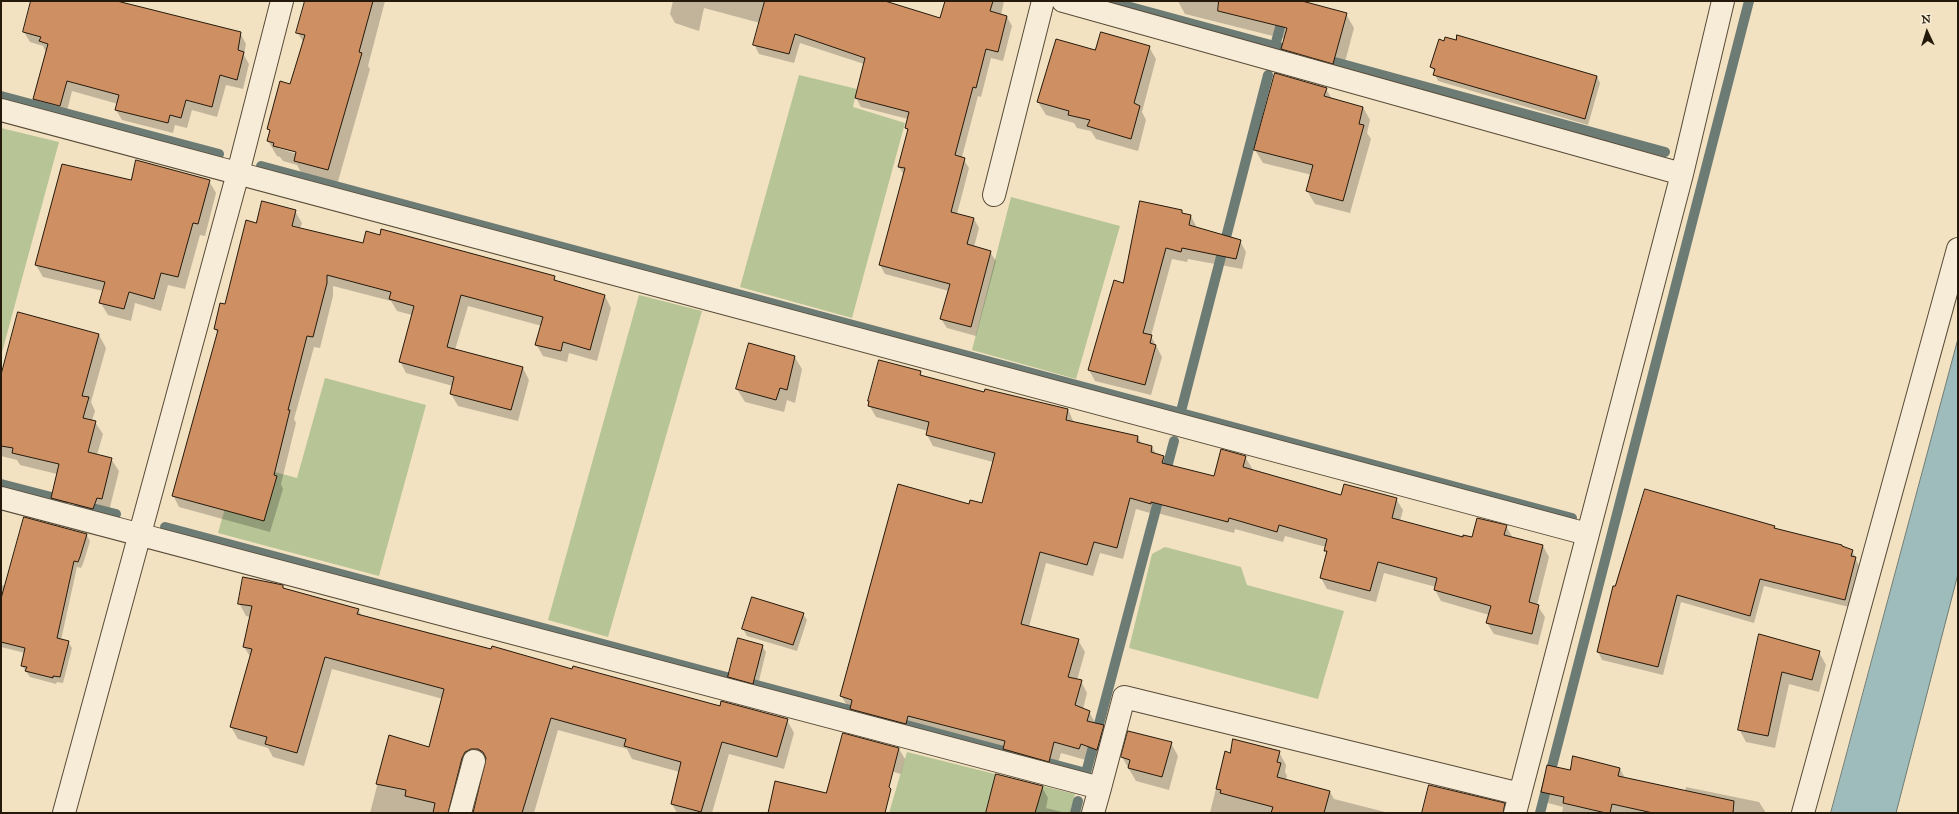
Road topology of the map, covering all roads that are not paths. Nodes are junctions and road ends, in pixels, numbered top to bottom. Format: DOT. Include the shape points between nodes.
graph roads {
  1 [pos="282,1"];
  2 [pos="1043,1"];
  3 [pos="1063,1"];
  4 [pos="1724,1"];
  5 [pos="1,110"];
  6 [pos="238,173"];
  7 [pos="1682,174"];
  8 [pos="994,195"];
  9 [pos="1958,249"];
  10 [pos="1,498"];
  11 [pos="1587,534"];
  12 [pos="140,535"];
  13 [pos="474,762"];
  14 [pos="1100,788"];
  15 [pos="1519,808"];
  16 [pos="64,813"];
  17 [pos="460,813"];
  18 [pos="1093,813"];
  19 [pos="1803,813"];
  1 -- 6 [label="street"];
  2 -- 8 [label="street"];
  3 -- 7 [label="street"];
  4 -- 7 [label="street"];
  5 -- 6 [label="street"];
  6 -- 11 [label="street"];
  6 -- 12 [label="street"];
  7 -- 11 [label="street"];
  9 -- 19 [label="street"];
  10 -- 12 [label="street"];
  11 -- 15 [label="street"];
  12 -- 14 [label="street"];
  12 -- 16 [label="street"];
  13 -- 17 [label="street"];
  14 -- 15 [label="street" via="1124,697"];
  14 -- 18 [label="street"];
}
